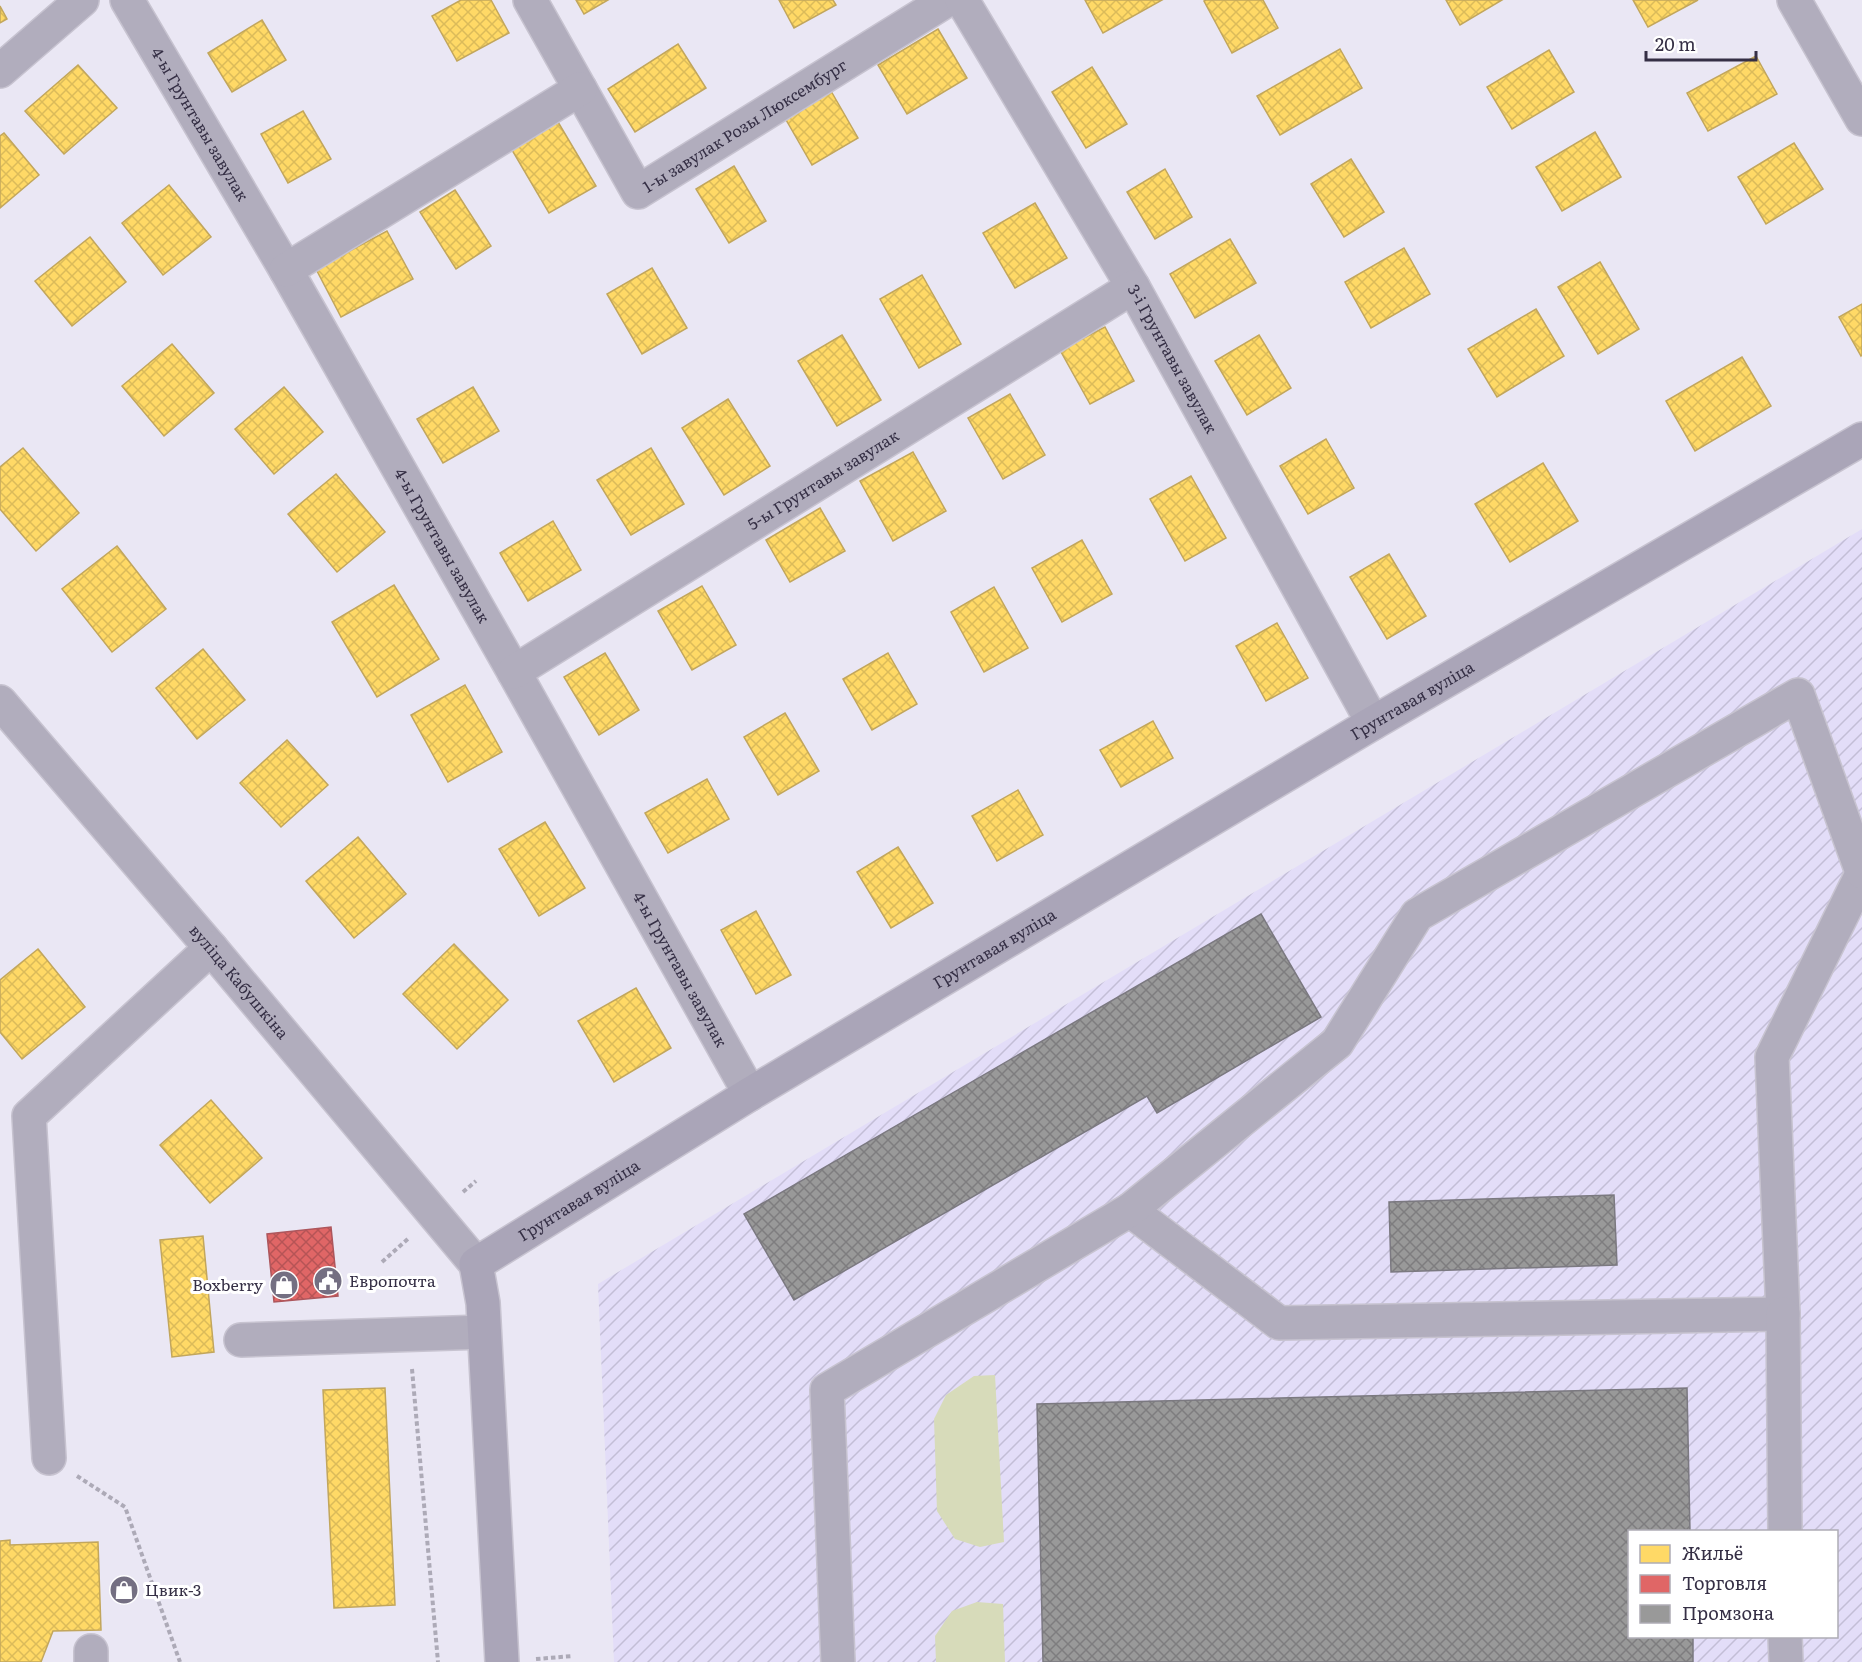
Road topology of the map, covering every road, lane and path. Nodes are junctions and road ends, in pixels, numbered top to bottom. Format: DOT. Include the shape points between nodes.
graph roads {
  1 [pos="82,0"];
  2 [pos="127,0"];
  3 [pos="531,0"];
  4 [pos="947,0"];
  5 [pos="962,0"];
  6 [pos="1794,0"];
  7 [pos="0,71"];
  8 [pos="580,88"];
  9 [pos="1862,120"];
  10 [pos="286,270"];
  11 [pos="1132,287"];
  12 [pos="1862,439"];
  13 [pos="514,672"];
  14 [pos="0,702"];
  15 [pos="1372,723"];
  16 [pos="1862,873"];
  17 [pos="211,948"];
  18 [pos="750,1094"];
  19 [pos="1130,1210"];
  20 [pos="476,1264"];
  21 [pos="1783,1314"];
  22 [pos="484,1332"];
  23 [pos="409,1334"];
  24 [pos="241,1340"];
  25 [pos="50,1458"];
  26 [pos="1785,1530"];
  27 [pos="1785,1638"];
  28 [pos="180,1662"];
  29 [pos="438,1662"];
  30 [pos="502,1662"];
  31 [pos="838,1662"];
  32 [pos="1786,1662"];
  1 -- 7 [label="street"];
  2 -- 10 [label="street, 4-ы Грунтавы завулак"];
  3 -- 8 [label="street, 1-ы завулак Розы Люксембург"];
  4 -- 8 [label="street, 1-ы завулак Розы Люксембург" via="638,192"];
  5 -- 11 [label="street, 3-і Грунтавы завулак"];
  6 -- 9 [label="street"];
  8 -- 10 [label="street"];
  10 -- 13 [label="street, 4-ы Грунтавы завулак"];
  11 -- 13 [label="street, 5-ы Грунтавы завулак"];
  11 -- 15 [label="street, 3-і Грунтавы завулак"];
  12 -- 15 [label="main road, Грунтавая вуліца"];
  13 -- 18 [label="street, 4-ы Грунтавы завулак"];
  14 -- 17 [label="street, вуліца Кабушкіна"];
  15 -- 18 [label="main road, Грунтавая вуліца"];
  16 -- 19 [label="street" via="1798,695 1417,915 1337,1043"];
  16 -- 21 [label="street" via="1772,1057"];
  17 -- 20 [label="street, вуліца Кабушкіна"];
  17 -- 25 [label="street" via="29,1116"];
  18 -- 20 [label="main road, Грунтавая вуліца"];
  19 -- 21 [label="street" via="1279,1323"];
  19 -- 31 [label="street" via="827,1390"];
  20 -- 22 [label="main road"];
  21 -- 26 [label="street"];
  22 -- 23 [label="street"];
  22 -- 30 [label="main road"];
  23 -- 24 [label="street"];
  23 -- 29 [label="path"];
  25 -- 28 [label="path" via="125,1507"];
  27 -- 32 [label="street"];
}
